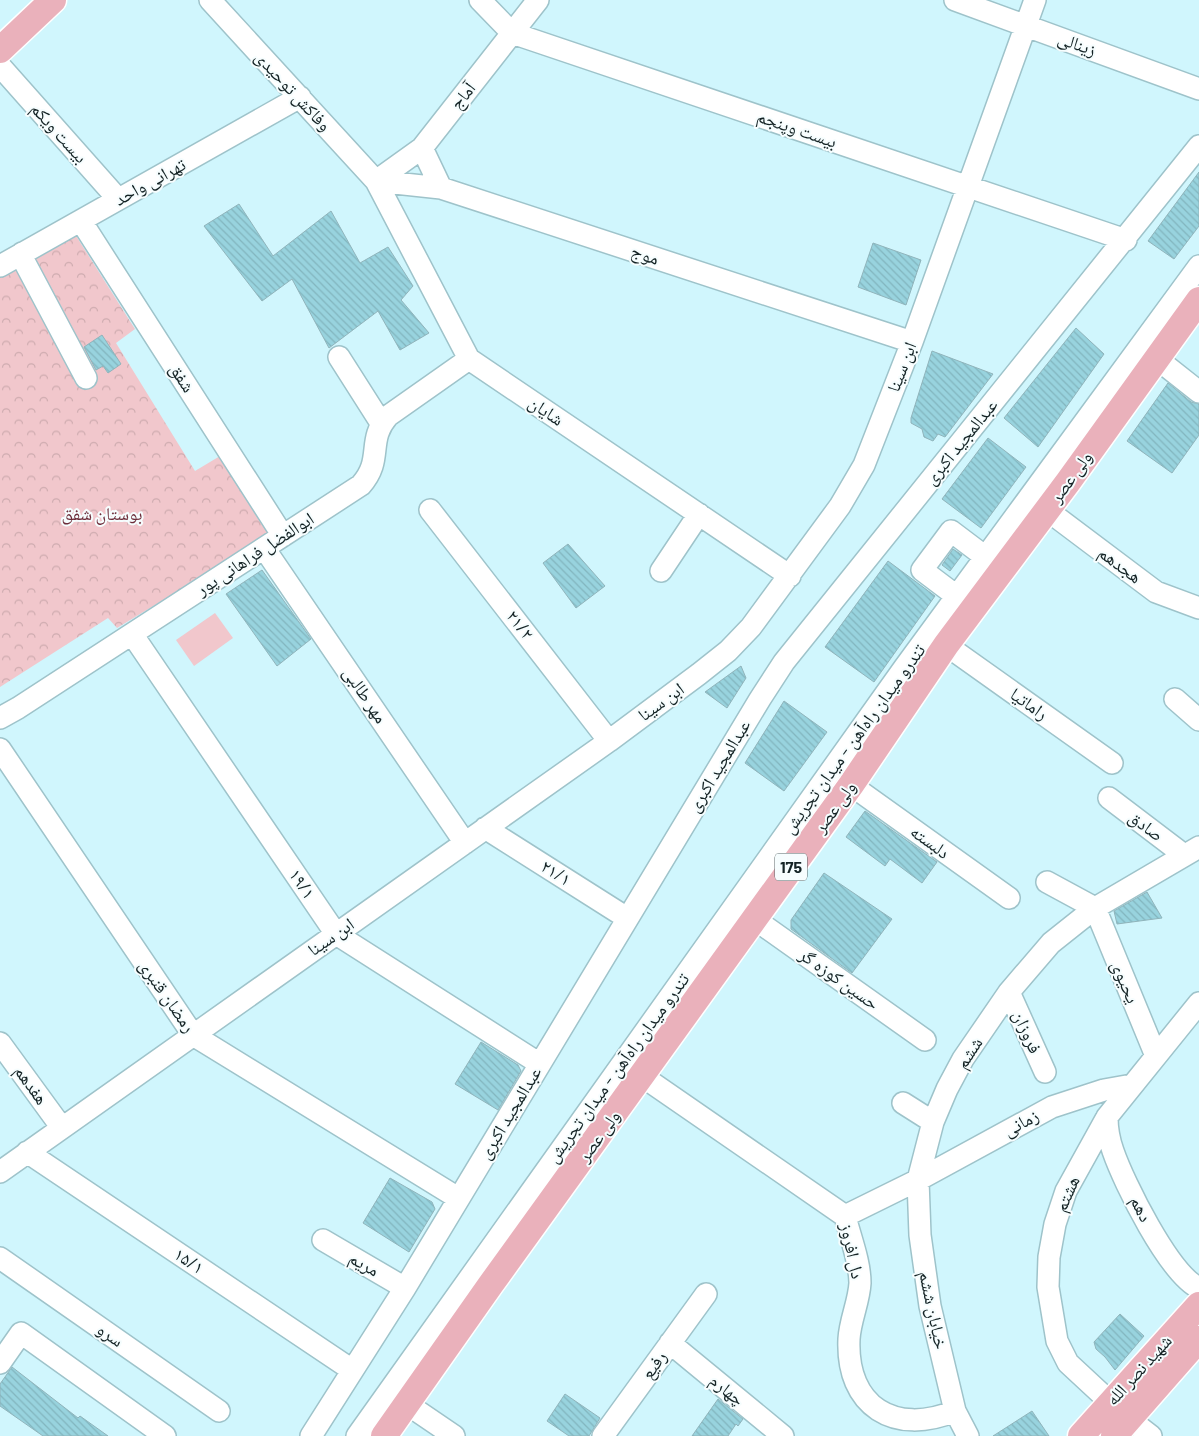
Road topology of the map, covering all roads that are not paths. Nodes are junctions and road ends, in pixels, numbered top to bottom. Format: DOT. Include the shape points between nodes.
graph roads {
  1 [pos="53,0"];
  2 [pos="210,0"];
  3 [pos="480,0"];
  4 [pos="538,0"];
  5 [pos="955,0"];
  6 [pos="1036,0"];
  7 [pos="1026,25"];
  8 [pos="512,33"];
  9 [pos="0,50"];
  10 [pos="0,66"];
  11 [pos="1199,89"];
  12 [pos="300,97"];
  13 [pos="1199,146"];
  14 [pos="422,148"];
  15 [pos="376,181"];
  16 [pos="968,186"];
  17 [pos="441,188"];
  18 [pos="118,200"];
  19 [pos="81,221"];
  20 [pos="1126,240"];
  21 [pos="22,253"];
  22 [pos="0,266"];
  23 [pos="1199,266"];
  24 [pos="1199,300"];
  25 [pos="912,342"];
  26 [pos="339,357"];
  27 [pos="1156,358"];
  28 [pos="469,359"];
  29 [pos="86,378"];
  30 [pos="1199,392"];
  31 [pos="381,423"];
  32 [pos="430,510"];
  33 [pos="1047,510"];
  34 [pos="699,514"];
  35 [pos="283,536"];
  36 [pos="264,548"];
  37 [pos="994,563"];
  38 [pos="661,571"];
  39 [pos="790,576"];
  40 [pos="965,603"];
  41 [pos="1199,608"];
  42 [pos="132,634"];
  43 [pos="946,646"];
  44 [pos="1175,700"];
  45 [pos="0,718"];
  46 [pos="1199,720"];
  47 [pos="609,741"];
  48 [pos="0,749"];
  49 [pos="1112,763"];
  50 [pos="851,785"];
  51 [pos="1109,798"];
  52 [pos="485,828"];
  53 [pos="465,842"];
  54 [pos="1192,851"];
  55 [pos="1047,882"];
  56 [pos="1009,898"];
  57 [pos="1095,908"];
  58 [pos="627,918"];
  59 [pos="753,918"];
  60 [pos="336,934"];
  61 [pos="1009,992"];
  62 [pos="1199,1003"];
  63 [pos="193,1035"];
  64 [pos="925,1040"];
  65 [pos="0,1043"];
  66 [pos="1156,1056"];
  67 [pos="540,1064"];
  68 [pos="1045,1072"];
  69 [pos="642,1076"];
  70 [pos="1132,1085"];
  71 [pos="903,1103"];
  72 [pos="1107,1117"];
  73 [pos="933,1122"];
  74 [pos="62,1128"];
  75 [pos="27,1152"];
  76 [pos="0,1172"];
  77 [pos="918,1180"];
  78 [pos="458,1198"];
  79 [pos="845,1216"];
  80 [pos="323,1240"];
  81 [pos="0,1258"];
  82 [pos="405,1288"];
  83 [pos="1199,1288"];
  84 [pos="706,1294"];
  85 [pos="1199,1305"];
  86 [pos="1199,1339"];
  87 [pos="670,1343"];
  88 [pos="0,1363"];
  89 [pos="352,1370"];
  90 [pos="407,1404"];
  91 [pos="219,1411"];
  92 [pos="956,1411"];
  93 [pos="1118,1419"];
  94 [pos="165,1436"];
  95 [pos="311,1436"];
  96 [pos="357,1436"];
  97 [pos="384,1436"];
  98 [pos="454,1436"];
  99 [pos="603,1436"];
  100 [pos="783,1436"];
  101 [pos="968,1436"];
  102 [pos="1081,1436"];
  103 [pos="1151,1436"];
  1 -- 9 [label="main road"];
  2 -- 12 [label="street, وفاکش توحیدی"];
  3 -- 8 [label="street, بیست وپنجم"];
  4 -- 8 [label="street, آماج"];
  5 -- 7 [label="street, زینالی"];
  6 -- 7 [label="street, ابن سینا"];
  7 -- 11 [label="street, زینالی"];
  7 -- 16 [label="street, ابن سینا"];
  8 -- 14 [label="street, آماج"];
  8 -- 16 [label="street, بیست وپنجم"];
  10 -- 18 [label="street, بیست‌ ویکم"];
  12 -- 15 [label="street, وفاکش توحیدی"];
  12 -- 18 [label="street, تهرانی واحد"];
  13 -- 20 [label="street, عبدالمجید اکبری"];
  14 -- 15 [label="street, آماج"];
  14 -- 17 [label="street"];
  15 -- 17 [label="street, موج"];
  15 -- 28 [label="street, شایان"];
  16 -- 20 [label="street, بیست وپنجم"];
  16 -- 25 [label="street, ابن سینا"];
  17 -- 25 [label="street, موج"];
  18 -- 19 [label="street, تهرانی واحد"];
  19 -- 21 [label="street, تهرانی واحد"];
  19 -- 35 [label="street, شفق"];
  20 -- 58 [label="street, عبدالمجید اکبری" via="784,662"];
  21 -- 22 [label="street, تهرانی واحد"];
  21 -- 29 [label="street"];
  23 -- 37 [label="street"];
  24 -- 27 [label="main road, ولی عصر / 175"];
  25 -- 39 [label="street, ابن سینا" via="864,465 840,506"];
  26 -- 31 [label="street"];
  27 -- 30 [label="street"];
  27 -- 33 [label="main road, ولی عصر / 175"];
  28 -- 31 [label="street"];
  28 -- 34 [label="street, شایان"];
  31 -- 35 [label="street, ابوالفضل فراهانی پور" via="376,433 371,474 361,486"];
  32 -- 47 [label="street, ۲۱/۲"];
  33 -- 37 [label="main road, ولی عصر / 175"];
  33 -- 41 [label="street, هجدهم" via="1156,592"];
  34 -- 38 [label="street"];
  34 -- 39 [label="street, شایان"];
  35 -- 36 [label="street, ابوالفضل فراهانی پور"];
  36 -- 42 [label="street, ابوالفضل فراهانی پور"];
  36 -- 53 [label="street, مهر طالبی"];
  37 -- 40 [label="main road, ولی عصر / 175"];
  37 -- 40 [label="street" via="952,531 922,570"];
  39 -- 47 [label="street, ابن سینا" via="728,651"];
  40 -- 43 [label="main road, ولی عصر / 175"];
  40 -- 96 [label="street, تندرو میدان راه‌آهن - میدان تجریش"];
  42 -- 45 [label="street, ابوالفضل فراهانی پور"];
  42 -- 60 [label="street, ۱۹/۱"];
  43 -- 49 [label="street, راماتیا"];
  43 -- 50 [label="main road, ولی عصر / 175"];
  44 -- 46 [label="street"];
  47 -- 52 [label="street, ابن سینا"];
  48 -- 63 [label="street, رمضان قنبری"];
  50 -- 56 [label="street, دلبسته"];
  50 -- 59 [label="main road, ولی عصر / 175"];
  51 -- 54 [label="street, صادق"];
  52 -- 53 [label="street, ابن سینا"];
  52 -- 58 [label="street, ۲۱/۱"];
  53 -- 60 [label="street, ابن سینا"];
  54 -- 57 [label="street, ششم"];
  55 -- 57 [label="street"];
  57 -- 61 [label="street, ششم" via="1051,942"];
  57 -- 66 [label="street, یحیوی"];
  58 -- 67 [label="street, عبدالمجید اکبری"];
  59 -- 64 [label="street, حسین کوزه گر"];
  59 -- 69 [label="main road, ولی عصر / 175"];
  60 -- 63 [label="street, ابن سینا"];
  60 -- 67 [label="street, ۱۹/۱"];
  61 -- 68 [label="street, فروزان"];
  61 -- 73 [label="street, ششم" via="964,1059"];
  62 -- 66 [label="street, هشتم"];
  63 -- 74 [label="street, ابن سینا"];
  63 -- 78 [label="street, رمضان قنبری"];
  65 -- 74 [label="street, هفدهم"];
  66 -- 70 [label="street, هشتم"];
  67 -- 78 [label="street, عبدالمجید اکبری"];
  69 -- 79 [label="street, دل افروز"];
  69 -- 90 [label="main road, ولی عصر / 175"];
  70 -- 72 [label="street, هشتم"];
  70 -- 77 [label="street, زمانی" via="1104,1090 1052,1107"];
  71 -- 73 [label="street"];
  72 -- 83 [label="street, دهم" via="1113,1152 1153,1232 1176,1266 1190,1283"];
  72 -- 93 [label="street, هشتم" via="1066,1191 1055,1224 1048,1287 1056,1341 1068,1363"];
  73 -- 77 [label="street, ششم"];
  74 -- 75 [label="street, ابن سینا"];
  75 -- 76 [label="street, ابن سینا"];
  75 -- 89 [label="street, ۱۵/۱"];
  77 -- 79 [label="street, زمانی"];
  77 -- 92 [label="street, خیابان ششم" via="918,1207 930,1306"];
  78 -- 82 [label="street, عبدالمجید اکبری"];
  79 -- 92 [label="street, دل افروز" via="860,1282 849,1341 851,1365 859,1392 869,1404 906,1420 943,1416"];
  80 -- 82 [label="street, مریم"];
  81 -- 91 [label="street, سرو"];
  82 -- 89 [label="street, عبدالمجید اکبری"];
  84 -- 87 [label="street, رفیع"];
  85 -- 93 [label="main road, شهید نصر الله"];
  86 -- 93 [label="main road, شهید نصر الله"];
  87 -- 99 [label="street, رفیع"];
  87 -- 100 [label="street, چهارم"];
  88 -- 94 [label="street" via="21,1334"];
  89 -- 95 [label="street, عبدالمجید اکبری"];
  90 -- 97 [label="main road, ولی عصر / 175"];
  90 -- 98 [label="street"];
  92 -- 101 [label="street, خیابان ششم"];
  93 -- 102 [label="main road, شهید نصر الله"];
  93 -- 103 [label="street, هشتم"];
}
